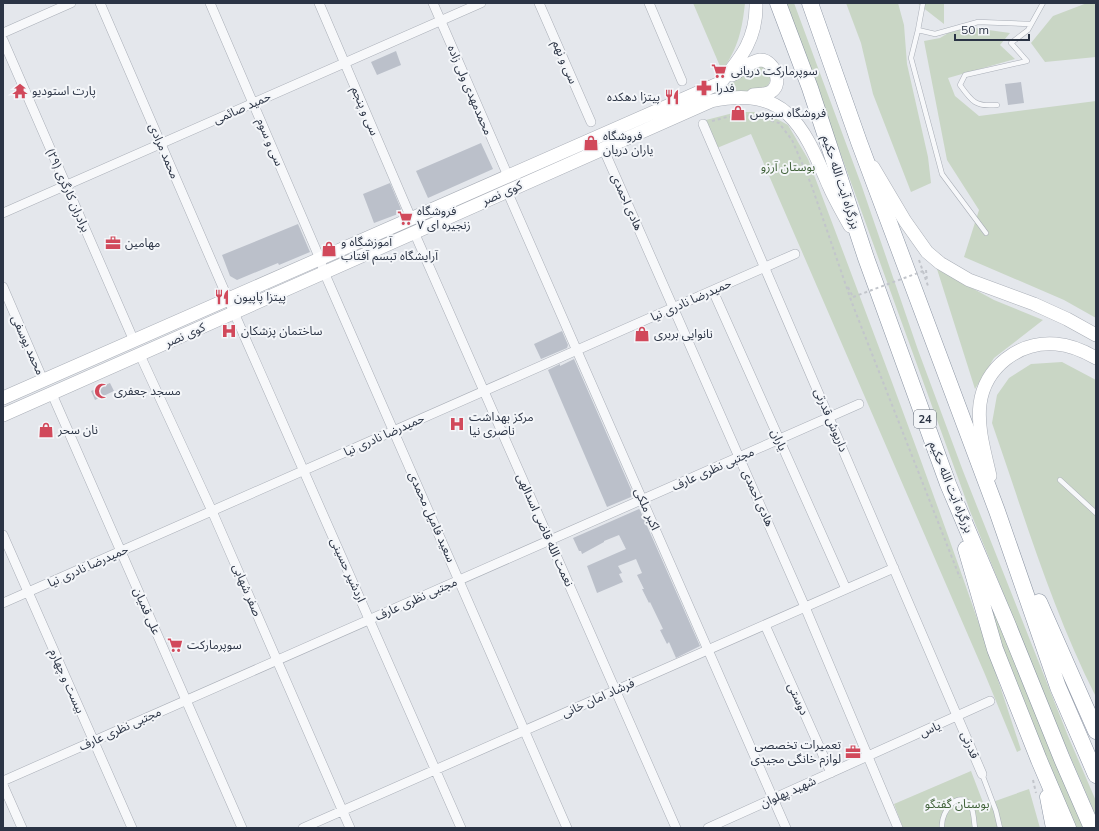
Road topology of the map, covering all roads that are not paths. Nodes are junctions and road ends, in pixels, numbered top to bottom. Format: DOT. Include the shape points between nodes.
graph roads {
  1 [pos="71,3"];
  2 [pos="100,3"];
  3 [pos="210,3"];
  4 [pos="319,3"];
  5 [pos="433,3"];
  6 [pos="481,3"];
  7 [pos="539,3"];
  8 [pos="649,3"];
  9 [pos="756,3"];
  10 [pos="778,3"];
  11 [pos="810,3"];
  12 [pos="923,3"];
  13 [pos="1043,3"];
  14 [pos="440,21"];
  15 [pos="1031,24"];
  16 [pos="918,30"];
  17 [pos="3,33"];
  18 [pos="3,40"];
  19 [pos="344,63"];
  20 [pos="682,81"];
  21 [pos="720,83"];
  22 [pos="736,97"];
  23 [pos="253,103"];
  24 [pos="997,105"];
  25 [pos="591,122"];
  26 [pos="703,124"];
  27 [pos="858,142"];
  28 [pos="161,144"];
  29 [pos="603,148"];
  30 [pos="508,176"];
  31 [pos="66,185"];
  32 [pos="507,191"];
  33 [pos="3,213"];
  34 [pos="411,218"];
  35 [pos="414,232"];
  36 [pos="986,233"];
  37 [pos="796,254"];
  38 [pos="320,258"];
  39 [pos="866,258"];
  40 [pos="765,267"];
  41 [pos="324,272"];
  42 [pos="3,288"];
  43 [pos="712,291"];
  44 [pos="228,299"];
  45 [pos="674,308"];
  46 [pos="234,312"];
  47 [pos="1096,335"];
  48 [pos="134,340"];
  49 [pos="577,350"];
  50 [pos="140,354"];
  51 [pos="1096,358"];
  52 [pos="43,380"];
  53 [pos="484,391"];
  54 [pos="52,394"];
  55 [pos="3,398"];
  56 [pos="859,404"];
  57 [pos="3,415"];
  58 [pos="829,417"];
  59 [pos="394,431"];
  60 [pos="779,439"];
  61 [pos="740,457"];
  62 [pos="304,471"];
  63 [pos="1060,480"];
  64 [pos="948,484"];
  65 [pos="642,500"];
  66 [pos="212,511"];
  67 [pos="997,511"];
  68 [pos="1096,513"];
  69 [pos="3,535"];
  70 [pos="550,540"];
  71 [pos="121,551"];
  72 [pos="894,568"];
  73 [pos="460,580"];
  74 [pos="846,589"];
  75 [pos="28,592"];
  76 [pos="3,603"];
  77 [pos="805,607"];
  78 [pos="369,620"];
  79 [pos="764,625"];
  80 [pos="708,650"];
  81 [pos="277,660"];
  82 [pos="615,690"];
  83 [pos="186,700"];
  84 [pos="990,701"];
  85 [pos="958,716"];
  86 [pos="525,730"];
  87 [pos="1096,731"];
  88 [pos="93,741"];
  89 [pos="869,756"];
  90 [pos="1039,760"];
  91 [pos="435,770"];
  92 [pos="831,773"];
  93 [pos="982,774"];
  94 [pos="1096,775"];
  95 [pos="3,781"];
  96 [pos="3,786"];
  97 [pos="774,799"];
  98 [pos="342,811"];
  99 [pos="22,828"];
  100 [pos="132,828"];
  101 [pos="242,828"];
  102 [pos="303,828"];
  103 [pos="350,828"];
  104 [pos="461,828"];
  105 [pos="568,828"];
  106 [pos="676,828"];
  107 [pos="708,828"];
  108 [pos="786,828"];
  109 [pos="898,828"];
  110 [pos="942,828"];
  111 [pos="975,828"];
  112 [pos="1000,828"];
  113 [pos="1054,828"];
  114 [pos="1068,828"];
  115 [pos="1092,828"];
  1 -- 17 [label="street"];
  2 -- 28 [label="street, محمد مرادی"];
  3 -- 23 [label="street, سی و سوم"];
  4 -- 19 [label="street, سی و پنجم"];
  5 -- 14 [label="street, محمدمهدی ولی زاده"];
  6 -- 14 [label="street, حمید صائمی"];
  7 -- 25 [label="street, سی و نهم"];
  8 -- 20 [label="street"];
  9 -- 21 [label="main road, کوی نصر" via="756,21 748,45 738,62"];
  10 -- 39 [label="highway, بزرگراه آیت الله حکیم / 24" via="810,88"];
  11 -- 27 [label="highway"];
  12 -- 16 [label="lane"];
  13 -- 15 [label="lane"];
  14 -- 19 [label="street, حمید صائمی"];
  14 -- 30 [label="street, محمدمهدی ولی زاده"];
  15 -- 16 [label="lane" via="978,22 934,34"];
  15 -- 24 [label="lane" via="1028,30 1011,43 1027,61 965,75 960,85 971,100 984,106"];
  16 -- 36 [label="lane" via="911,58 942,174"];
  18 -- 31 [label="street, برادران کارگری (۲۹)"];
  19 -- 23 [label="street, حمید صائمی"];
  19 -- 34 [label="street, سی و پنجم"];
  21 -- 22 [label="main road" via="759,60 772,66 776,84 771,92"];
  21 -- 30 [label="main road, کوی نصر"];
  22 -- 29 [label="main road, کوی نصر" via="712,101"];
  22 -- 39 [label="main road, کوی نصر" via="770,102 781,107 801,128"];
  23 -- 28 [label="street, حمید صائمی"];
  23 -- 38 [label="street, سی و سوم"];
  26 -- 40 [label="street, داریوش قدرتی"];
  27 -- 47 [label="main road" via="905,221 927,252 937,261 969,280 1034,304"];
  27 -- 67 [label="highway"];
  28 -- 31 [label="street, حمید صائمی"];
  28 -- 44 [label="street, محمد مرادی"];
  29 -- 32 [label="main road, کوی نصر"];
  29 -- 45 [label="street, هادی احمدی"];
  30 -- 34 [label="main road, کوی نصر"];
  31 -- 33 [label="street, حمید صائمی"];
  31 -- 48 [label="street, برادران کارگری (۲۹)"];
  32 -- 35 [label="main road, کوی نصر"];
  32 -- 49 [label="street, اکبر ملکی"];
  34 -- 38 [label="main road, کوی نصر"];
  35 -- 41 [label="main road, کوی نصر"];
  35 -- 53 [label="street, نعمت الله قاضی اسدالهی"];
  37 -- 40 [label="street, حمیدرضا نادری نیا"];
  38 -- 41 [label="street, سی و سوم"];
  38 -- 44 [label="main road, کوی نصر"];
  39 -- 64 [label="highway, بزرگراه آیت الله حکیم / 24"];
  40 -- 43 [label="street, حمیدرضا نادری نیا"];
  40 -- 58 [label="street, داریوش قدرتی"];
  41 -- 46 [label="main road, کوی نصر"];
  41 -- 59 [label="street, سعید فامیل محمدی"];
  42 -- 52 [label="street, محمد یوسفی"];
  43 -- 45 [label="street, حمیدرضا نادری نیا"];
  43 -- 60 [label="street, یاران"];
  44 -- 46 [label="street, محمد مرادی"];
  44 -- 48 [label="main road, کوی نصر"];
  45 -- 49 [label="street, حمیدرضا نادری نیا"];
  45 -- 61 [label="street, هادی احمدی"];
  46 -- 50 [label="main road, کوی نصر"];
  46 -- 62 [label="street, اردشیر حسینی"];
  48 -- 52 [label="main road, کوی نصر"];
  49 -- 53 [label="street, حمیدرضا نادری نیا"];
  49 -- 65 [label="street, اکبر ملکی"];
  50 -- 54 [label="main road, کوی نصر"];
  50 -- 66 [label="street, صفر شهابی"];
  51 -- 67 [label="main road" via="1071,346 1056,343 1040,345 1010,356 998,365 988,378 980,404 980,432"];
  52 -- 55 [label="main road, کوی نصر"];
  53 -- 59 [label="street, حمیدرضا نادری نیا"];
  53 -- 70 [label="street, نعمت الله قاضی اسدالهی"];
  54 -- 57 [label="main road, کوی نصر"];
  54 -- 71 [label="street, علی قمیان"];
  56 -- 58 [label="street, مجتبی نظری عارف"];
  58 -- 60 [label="street, مجتبی نظری عارف"];
  58 -- 72 [label="street, داریوش قدرتی"];
  59 -- 62 [label="street, حمیدرضا نادری نیا"];
  59 -- 73 [label="street, سعید فامیل محمدی"];
  60 -- 61 [label="street, مجتبی نظری عارف"];
  60 -- 74 [label="street, یاران"];
  61 -- 65 [label="street, مجتبی نظری عارف"];
  61 -- 77 [label="street, هادی احمدی"];
  62 -- 66 [label="street, حمیدرضا نادری نیا"];
  62 -- 78 [label="street, اردشیر حسینی"];
  63 -- 68 [label="lane"];
  64 -- 90 [label="highway" via="995,649"];
  64 -- 115 [label="highway, بزرگراه آیت الله حکیم / 24"];
  65 -- 70 [label="street, مجتبی نظری عارف"];
  65 -- 80 [label="street, اکبر ملکی"];
  66 -- 71 [label="street, حمیدرضا نادری نیا"];
  66 -- 81 [label="street, صفر شهابی"];
  67 -- 87 [label="highway"];
  67 -- 94 [label="highway" via="1058,687"];
  69 -- 75 [label="street, بیست و چهارم"];
  70 -- 73 [label="street, مجتبی نظری عارف"];
  70 -- 82 [label="street, نعمت الله قاضی اسدالهی"];
  71 -- 75 [label="street, حمیدرضا نادری نیا"];
  71 -- 83 [label="street, علی قمیان"];
  72 -- 74 [label="street, فرشاد امان خانی"];
  72 -- 85 [label="street, داریوش قدرتی"];
  73 -- 78 [label="street, مجتبی نظری عارف"];
  73 -- 86 [label="street, سعید فامیل محمدی"];
  74 -- 77 [label="street, فرشاد امان خانی"];
  75 -- 76 [label="street, حمیدرضا نادری نیا"];
  75 -- 88 [label="street, بیست و چهارم"];
  77 -- 79 [label="street, فرشاد امان خانی"];
  77 -- 89 [label="street, هادی احمدی"];
  78 -- 81 [label="street, مجتبی نظری عارف"];
  78 -- 91 [label="street, اردشیر حسینی"];
  79 -- 80 [label="street, فرشاد امان خانی"];
  79 -- 92 [label="street, دوستی"];
  80 -- 82 [label="street, فرشاد امان خانی"];
  80 -- 97 [label="street, اکبر ملکی"];
  81 -- 83 [label="street, مجتبی نظری عارف"];
  81 -- 98 [label="street, صفر شهابی"];
  82 -- 86 [label="street, فرشاد امان خانی"];
  82 -- 106 [label="street, نعمت الله قاضی اسدالهی"];
  83 -- 88 [label="street, مجتبی نظری عارف"];
  83 -- 101 [label="street, علی قمیان"];
  84 -- 85 [label="street, یاس"];
  85 -- 89 [label="street, یاس"];
  85 -- 93 [label="street, قدرتی"];
  86 -- 91 [label="street, فرشاد امان خانی"];
  86 -- 105 [label="street, سعید فامیل محمدی"];
  88 -- 95 [label="street, مجتبی نظری عارف"];
  88 -- 100 [label="street, بیست و چهارم"];
  89 -- 92 [label="street, شهید پهلوان"];
  89 -- 109 [label="street, هادی احمدی"];
  90 -- 113 [label="highway"];
  90 -- 114 [label="highway"];
  91 -- 98 [label="street, فرشاد امان خانی"];
  91 -- 104 [label="street, اردشیر حسینی"];
  92 -- 97 [label="street, شهید پهلوان"];
  93 -- 112 [label="lane"];
  96 -- 99 [label="street"];
  97 -- 107 [label="street, شهید پهلوان"];
  97 -- 108 [label="street, اکبر ملکی"];
  98 -- 102 [label="street, فرشاد امان خانی"];
  98 -- 103 [label="street, صفر شهابی"];
  110 -- 111 [label="lane" via="945,811 953,802 959,800 970,806"];
}
